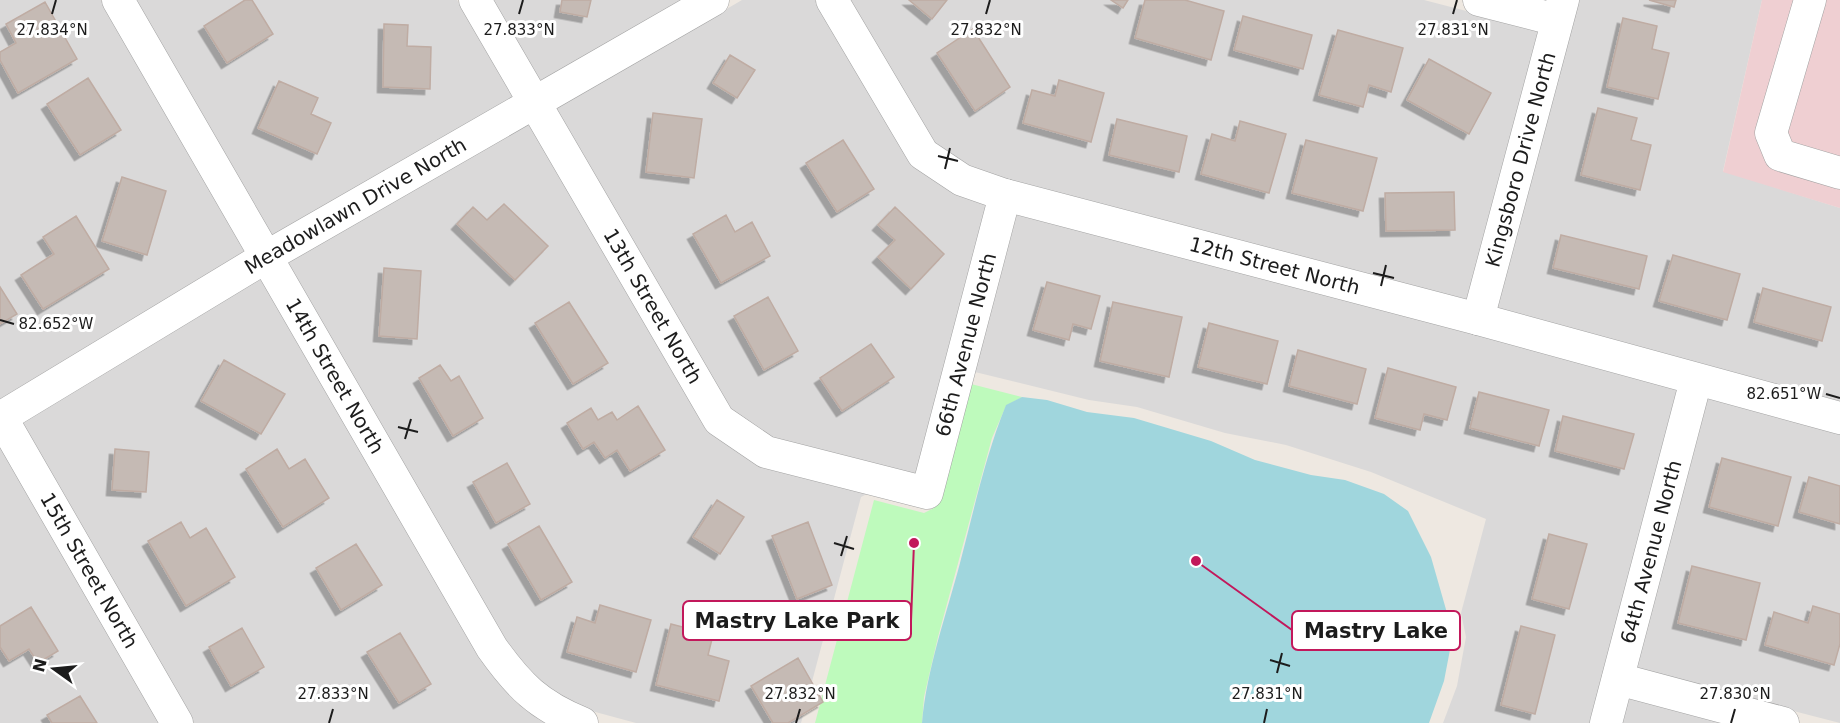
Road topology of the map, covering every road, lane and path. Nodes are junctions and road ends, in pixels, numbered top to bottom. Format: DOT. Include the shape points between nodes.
graph roads {
  1 [pos="118,0"];
  2 [pos="475,0"];
  3 [pos="713,0"];
  4 [pos="832,0"];
  5 [pos="1479,0"];
  6 [pos="1810,0"];
  7 [pos="1560,10"];
  8 [pos="535,104"];
  9 [pos="1840,173"];
  10 [pos="1005,195"];
  11 [pos="266,257"];
  12 [pos="1478,319"];
  13 [pos="1696,380"];
  14 [pos="0,418"];
  15 [pos="1840,418"];
  16 [pos="927,493"];
  17 [pos="1618,679"];
  18 [pos="177,723"];
  19 [pos="582,723"];
  20 [pos="1606,723"];
  21 [pos="1783,723"];
  1 -- 11 [label="street, 14th Street North"];
  2 -- 8 [label="street, 13th Street North"];
  3 -- 8 [label="street, Meadowlawn Drive North"];
  4 -- 10 [label="street, 12th Street North" via="923,154 962,180"];
  5 -- 7 [label="street"];
  6 -- 9 [label="street" via="1771,133 1780,155"];
  7 -- 12 [label="street, Kingsboro Drive North"];
  8 -- 11 [label="street, Meadowlawn Drive North"];
  8 -- 16 [label="street, 13th Street North" via="719,420 766,452"];
  10 -- 12 [label="street, 12th Street North"];
  10 -- 16 [label="street, 66th Avenue North"];
  11 -- 14 [label="street, Meadowlawn Drive North"];
  11 -- 19 [label="street, 14th Street North" via="492,648 530,695 553,711"];
  12 -- 13 [label="street, 12th Street North"];
  13 -- 15 [label="street, 12th Street North"];
  13 -- 17 [label="street, 64th Avenue North"];
  14 -- 18 [label="street, 15th Street North"];
  17 -- 20 [label="street, 64th Avenue North"];
  17 -- 21 [label="street"];
}
